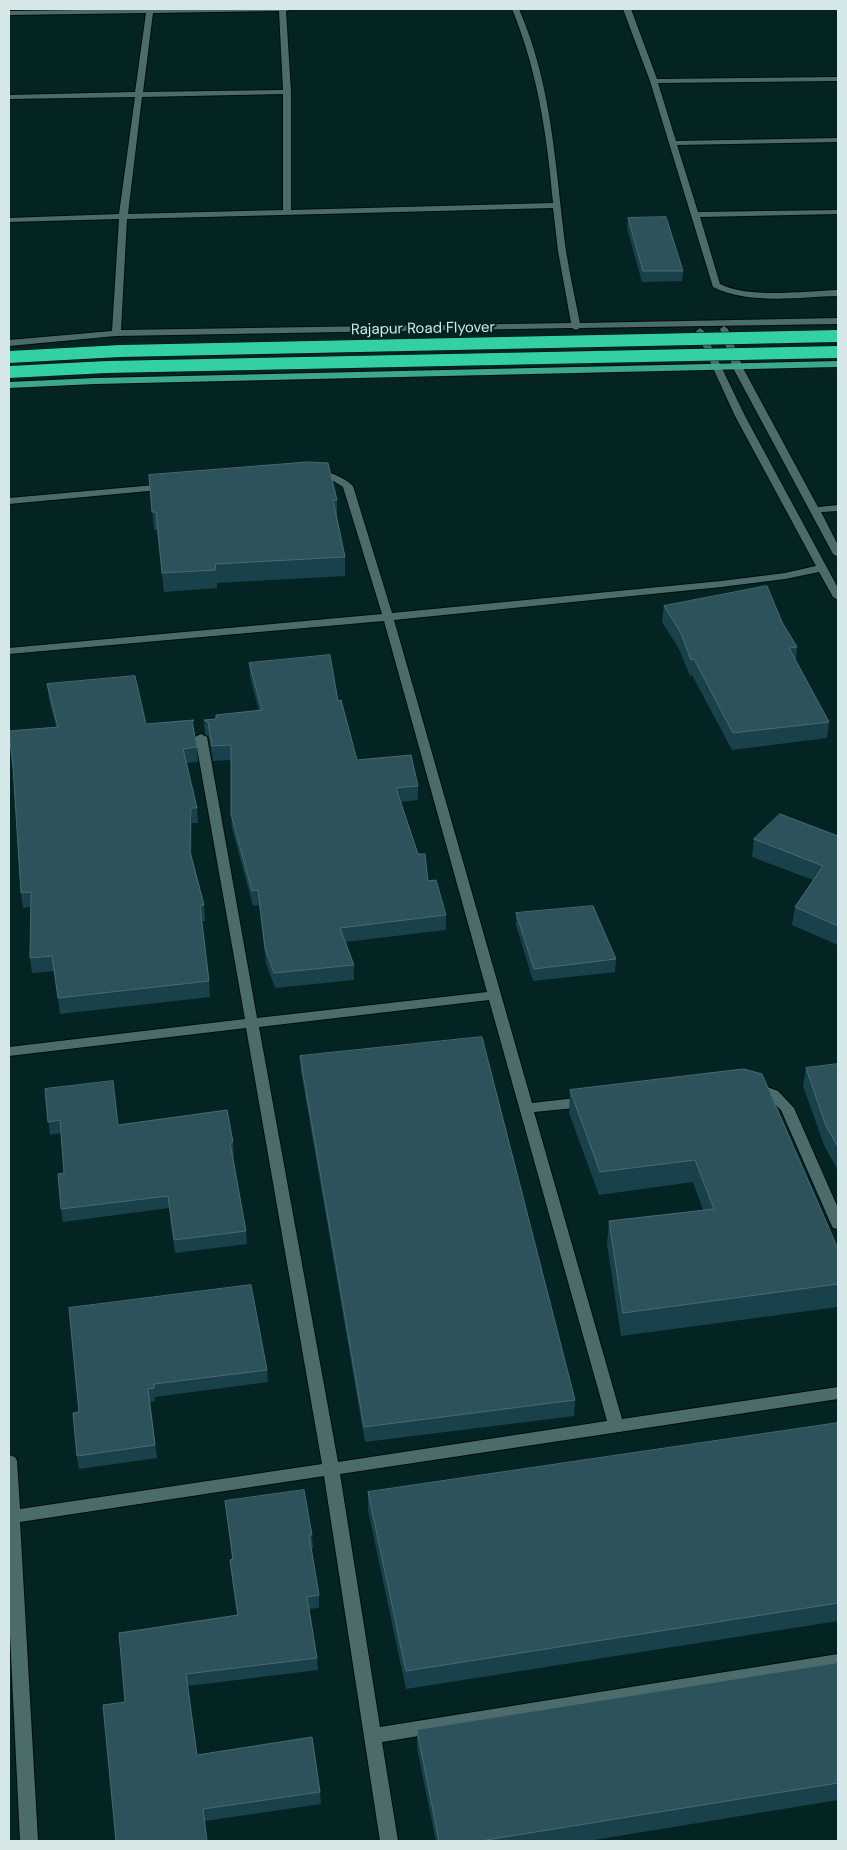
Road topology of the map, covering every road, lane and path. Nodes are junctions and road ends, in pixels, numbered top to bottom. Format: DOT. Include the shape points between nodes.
graph roads {
  1 [pos="282,9"];
  2 [pos="289,9"];
  3 [pos="516,9"];
  4 [pos="627,9"];
  5 [pos="150,10"];
  6 [pos="9,13"];
  7 [pos="838,79"];
  8 [pos="654,81"];
  9 [pos="287,92"];
  10 [pos="140,95"];
  11 [pos="9,97"];
  12 [pos="838,140"];
  13 [pos="673,143"];
  14 [pos="557,205"];
  15 [pos="838,212"];
  16 [pos="287,213"];
  17 [pos="695,215"];
  18 [pos="123,217"];
  19 [pos="9,220"];
  20 [pos="838,293"];
  21 [pos="838,321"];
  22 [pos="698,324"];
  23 [pos="721,324"];
  24 [pos="576,327"];
  25 [pos="116,333"];
  26 [pos="838,336"];
  27 [pos="9,343"];
  28 [pos="838,352"];
  29 [pos="9,357"];
  30 [pos="838,364"];
  31 [pos="717,365"];
  32 [pos="738,365"];
  33 [pos="9,372"];
  34 [pos="9,385"];
  35 [pos="309,475"];
  36 [pos="173,486"];
  37 [pos="9,501"];
  38 [pos="838,508"];
  39 [pos="814,510"];
  40 [pos="838,554"];
  41 [pos="822,568"];
  42 [pos="838,597"];
  43 [pos="388,617"];
  44 [pos="9,651"];
  45 [pos="201,737"];
  46 [pos="495,995"];
  47 [pos="253,1023"];
  48 [pos="9,1051"];
  49 [pos="741,1085"];
  50 [pos="595,1100"];
  51 [pos="527,1108"];
  52 [pos="838,1224"];
  53 [pos="838,1393"];
  54 [pos="616,1426"];
  55 [pos="9,1461"];
  56 [pos="331,1469"];
  57 [pos="12,1517"];
  58 [pos="838,1661"];
  59 [pos="372,1736"];
  60 [pos="29,1841"];
  61 [pos="389,1841"];
  1 -- 2 [label="street"];
  1 -- 5 [label="street"];
  1 -- 9 [label="street"];
  3 -- 14 [label="street" via="529,43 545,109"];
  4 -- 8 [label="street"];
  5 -- 6 [label="street"];
  5 -- 10 [label="street"];
  7 -- 8 [label="street"];
  8 -- 13 [label="street"];
  9 -- 10 [label="street"];
  9 -- 16 [label="street"];
  10 -- 11 [label="street"];
  10 -- 18 [label="street"];
  12 -- 13 [label="street"];
  13 -- 17 [label="street"];
  14 -- 16 [label="street"];
  14 -- 24 [label="street"];
  15 -- 17 [label="street"];
  16 -- 18 [label="street"];
  17 -- 20 [label="street" via="716,285 721,290 743,294"];
  18 -- 19 [label="street"];
  18 -- 25 [label="street"];
  21 -- 23 [label="street"];
  22 -- 23 [label="street"];
  22 -- 24 [label="street"];
  22 -- 31 [label="street"];
  23 -- 32 [label="street"];
  24 -- 25 [label="street"];
  25 -- 27 [label="street"];
  26 -- 29 [label="highway, Rajapur Road Flyover, bridge" via="120,351"];
  28 -- 33 [label="highway, Rajapur Road Flyover, bridge"];
  30 -- 32 [label="main road"];
  31 -- 32 [label="main road"];
  31 -- 34 [label="main road" via="95,380"];
  31 -- 41 [label="street" via="740,416"];
  32 -- 39 [label="street"];
  35 -- 43 [label="street" via="335,477 348,486"];
  36 -- 37 [label="street"];
  38 -- 39 [label="street"];
  39 -- 40 [label="street"];
  41 -- 42 [label="street"];
  41 -- 43 [label="street" via="721,584"];
  43 -- 44 [label="street"];
  43 -- 46 [label="street"];
  45 -- 47 [label="street"];
  46 -- 47 [label="street"];
  46 -- 51 [label="street"];
  47 -- 48 [label="street"];
  47 -- 56 [label="street"];
  49 -- 52 [label="street" via="761,1088 778,1097 787,1108"];
  50 -- 51 [label="street"];
  51 -- 54 [label="street"];
  53 -- 54 [label="street"];
  54 -- 56 [label="street"];
  55 -- 57 [label="street"];
  56 -- 57 [label="street"];
  56 -- 59 [label="street"];
  57 -- 60 [label="street"];
  58 -- 59 [label="street"];
  59 -- 61 [label="street"];
}
